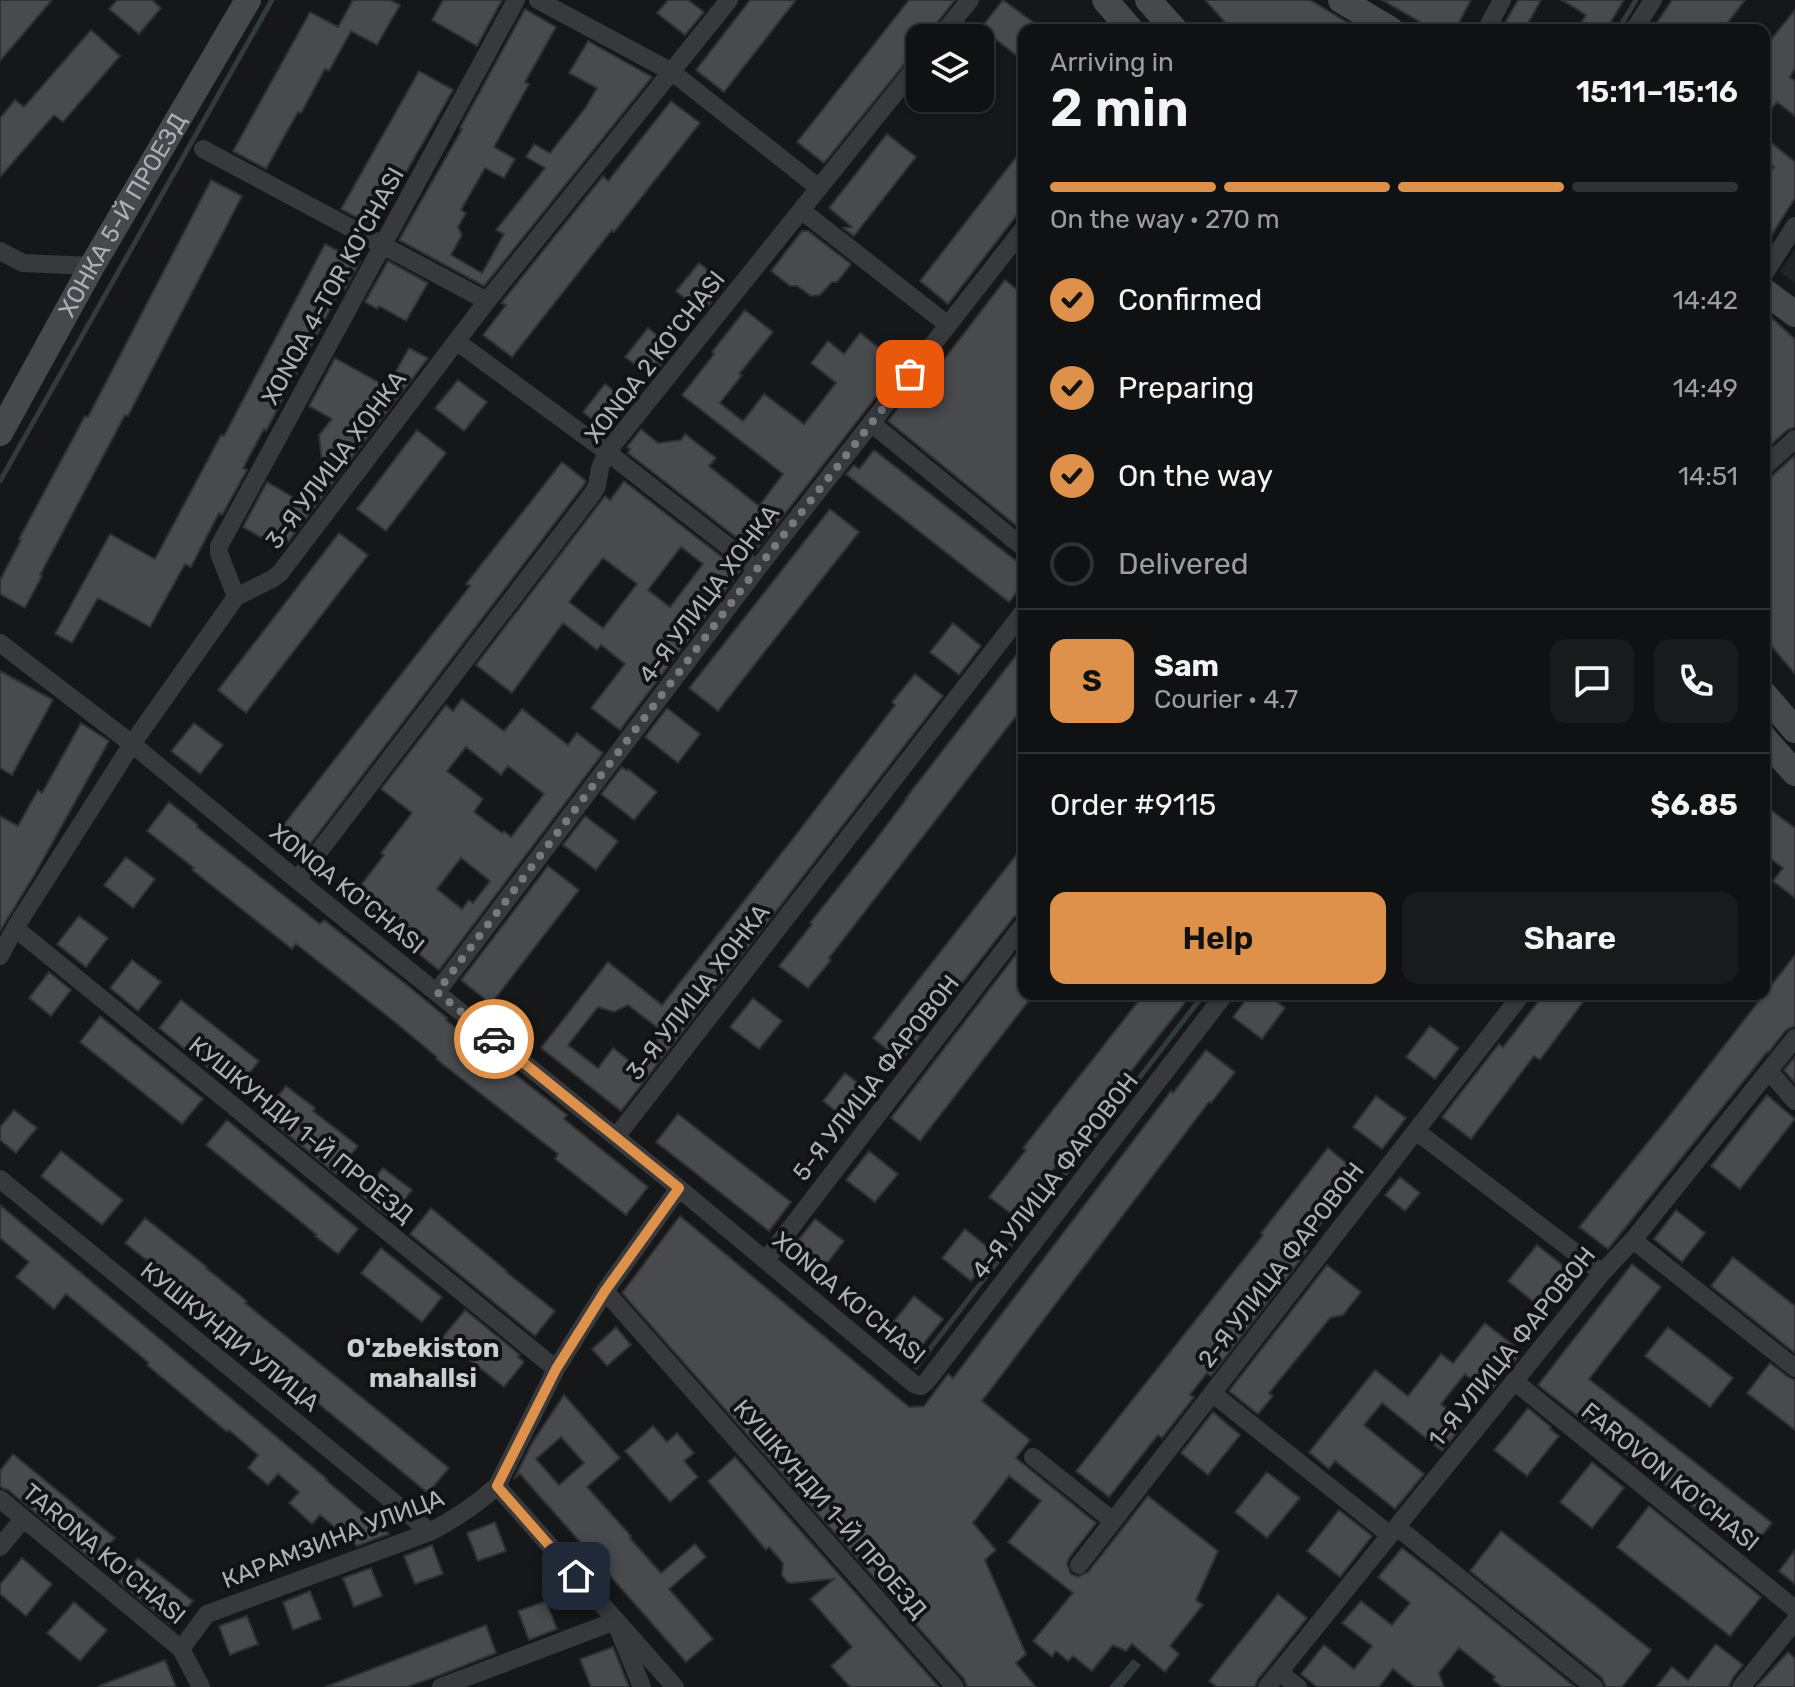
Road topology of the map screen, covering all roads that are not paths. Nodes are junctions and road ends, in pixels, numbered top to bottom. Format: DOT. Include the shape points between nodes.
graph roads {
  1 [pos="248,0"];
  2 [pos="516,0"];
  3 [pos="538,0"];
  4 [pos="729,0"];
  5 [pos="970,0"];
  6 [pos="1105,0"];
  7 [pos="1148,0"];
  8 [pos="1341,0"];
  9 [pos="1502,0"];
  10 [pos="1653,0"];
  11 [pos="950,24"];
  12 [pos="1126,24"];
  13 [pos="1170,24"];
  14 [pos="1381,24"];
  15 [pos="1489,24"];
  16 [pos="1638,24"];
  17 [pos="672,72"];
  18 [pos="906,79"];
  19 [pos="203,149"];
  20 [pos="819,188"];
  21 [pos="801,210"];
  22 [pos="1795,226"];
  23 [pos="1018,236"];
  24 [pos="382,246"];
  25 [pos="0,251"];
  26 [pos="1770,265"];
  27 [pos="92,266"];
  28 [pos="1770,295"];
  29 [pos="487,301"];
  30 [pos="1795,314"];
  31 [pos="948,325"];
  32 [pos="456,341"];
  33 [pos="871,423"];
  34 [pos="0,433"];
  35 [pos="1795,439"];
  36 [pos="607,452"];
  37 [pos="1770,462"];
  38 [pos="1018,543"];
  39 [pos="757,569"];
  40 [pos="236,597"];
  41 [pos="1018,619"];
  42 [pos="0,643"];
  43 [pos="1770,700"];
  44 [pos="1792,721"];
  45 [pos="132,744"];
  46 [pos="1770,745"];
  47 [pos="1795,773"];
  48 [pos="297,880"];
  49 [pos="15,928"];
  50 [pos="1018,932"];
  51 [pos="0,956"];
  52 [pos="437,992"];
  53 [pos="1220,1000"];
  54 [pos="1517,1000"];
  55 [pos="1795,1038"];
  56 [pos="1769,1071"];
  57 [pos="1795,1101"];
  58 [pos="1416,1131"];
  59 [pos="616,1137"];
  60 [pos="0,1179"];
  61 [pos="679,1188"];
  62 [pos="1633,1240"];
  63 [pos="766,1260"];
  64 [pos="1602,1273"];
  65 [pos="605,1291"];
  66 [pos="1795,1368"];
  67 [pos="556,1369"];
  68 [pos="1514,1381"];
  69 [pos="921,1386"];
  70 [pos="1212,1393"];
  71 [pos="1033,1457"];
  72 [pos="497,1486"];
  73 [pos="0,1499"];
  74 [pos="23,1519"];
  75 [pos="1113,1521"];
  76 [pos="1393,1531"];
  77 [pos="430,1532"];
  78 [pos="0,1547"];
  79 [pos="1079,1565"];
  80 [pos="1795,1609"];
  81 [pos="615,1621"];
  82 [pos="1795,1621"];
  83 [pos="181,1649"];
  84 [pos="1273,1680"];
  85 [pos="447,1686"];
  86 [pos="201,1687"];
  87 [pos="642,1687"];
  88 [pos="675,1687"];
  89 [pos="955,1687"];
  90 [pos="1298,1687"];
  91 [pos="1594,1687"];
  92 [pos="1741,1687"];
  1 -- 27 [label="street, ХОНКА 5-Й ПРОЕЗД"];
  2 -- 24 [label="street, XONQA 4-TOR KO'CHASI"];
  3 -- 17 [label="street"];
  4 -- 17 [label="street, 3-Я УЛИЦА ХОНКА"];
  5 -- 11 [label="street"];
  6 -- 12 [label="street"];
  7 -- 13 [label="street"];
  8 -- 14 [label="street"];
  9 -- 15 [label="street"];
  10 -- 16 [label="street"];
  17 -- 20 [label="street"];
  17 -- 29 [label="street, 3-Я УЛИЦА ХОНКА"];
  18 -- 20 [label="street, XONQA 2 KO'CHASI"];
  19 -- 24 [label="street"];
  20 -- 21 [label="street, XONQA 2 KO'CHASI"];
  21 -- 31 [label="street"];
  21 -- 36 [label="street, XONQA 2 KO'CHASI"];
  22 -- 26 [label="street"];
  23 -- 31 [label="street, 4-Я УЛИЦА ХОНКА"];
  24 -- 29 [label="street"];
  24 -- 40 [label="street, XONQA 4-TOR KO'CHASI" via="219,546"];
  25 -- 27 [label="street" via="23,263"];
  27 -- 34 [label="street, ХОНКА 5-Й ПРОЕЗД"];
  28 -- 30 [label="street"];
  29 -- 32 [label="street, 3-Я УЛИЦА ХОНКА"];
  31 -- 33 [label="street, 4-Я УЛИЦА ХОНКА"];
  32 -- 36 [label="street"];
  32 -- 40 [label="street, 3-Я УЛИЦА ХОНКА" via="280,573"];
  33 -- 38 [label="street"];
  33 -- 39 [label="street, 4-Я УЛИЦА ХОНКА"];
  35 -- 37 [label="street"];
  36 -- 39 [label="street"];
  36 -- 48 [label="street, XONQA 2 KO'CHASI" via="593,493"];
  39 -- 52 [label="street, 4-Я УЛИЦА ХОНКА"];
  40 -- 45 [label="street, 3-Я УЛИЦА ХОНКА"];
  41 -- 59 [label="street, 3-Я УЛИЦА ХОНКА"];
  42 -- 45 [label="street, XONQA KO'CHASI"];
  43 -- 44 [label="street"];
  45 -- 48 [label="street, XONQA KO'CHASI"];
  45 -- 49 [label="street, 3-Я УЛИЦА ХОНКА"];
  46 -- 47 [label="street"];
  48 -- 52 [label="street, XONQA KO'CHASI"];
  49 -- 51 [label="street, 3-Я УЛИЦА ХОНКА"];
  49 -- 67 [label="street, КУШКУНДИ 1-Й ПРОЕЗД"];
  50 -- 63 [label="street, 5-Я УЛИЦА ФАРОВОН"];
  52 -- 59 [label="street, XONQA KO'CHASI"];
  53 -- 69 [label="street, 4-Я УЛИЦА ФАРОВОН"];
  54 -- 58 [label="street, 2-Я УЛИЦА ФАРОВОН"];
  55 -- 56 [label="street, 1-Я УЛИЦА ФАРОВОН"];
  56 -- 57 [label="street"];
  56 -- 62 [label="street, 1-Я УЛИЦА ФАРОВОН"];
  58 -- 64 [label="street"];
  58 -- 70 [label="street, 2-Я УЛИЦА ФАРОВОН"];
  59 -- 61 [label="street, XONQA KO'CHASI"];
  60 -- 77 [label="street, КУШКУНДИ УЛИЦА"];
  61 -- 63 [label="street, XONQA KO'CHASI"];
  61 -- 65 [label="street, КАРАМЗИНА УЛИЦА"];
  62 -- 64 [label="street, 1-Я УЛИЦА ФАРОВОН"];
  62 -- 66 [label="street"];
  63 -- 69 [label="street, XONQA KO'CHASI"];
  64 -- 68 [label="street, 1-Я УЛИЦА ФАРОВОН"];
  65 -- 67 [label="street, КАРАМЗИНА УЛИЦА"];
  65 -- 89 [label="street, КУШКУНДИ 1-Й ПРОЕЗД"];
  67 -- 72 [label="street, КАРАМЗИНА УЛИЦА"];
  68 -- 76 [label="street, 1-Я УЛИЦА ФАРОВОН"];
  68 -- 80 [label="street, FAROVON KO'CHASI"];
  70 -- 75 [label="street, 2-Я УЛИЦА ФАРОВОН"];
  70 -- 76 [label="street"];
  71 -- 75 [label="street"];
  72 -- 77 [label="street, КАРАМЗИНА УЛИЦА"];
  72 -- 81 [label="street"];
  73 -- 74 [label="street, TARONA KO'CHASI"];
  74 -- 78 [label="street"];
  74 -- 83 [label="street, TARONA KO'CHASI"];
  75 -- 79 [label="street, 2-Я УЛИЦА ФАРОВОН"];
  76 -- 84 [label="street, 1-Я УЛИЦА ФАРОВОН"];
  76 -- 91 [label="street"];
  77 -- 83 [label="street, КАРАМЗИНА УЛИЦА" via="207,1614"];
  81 -- 85 [label="street"];
  81 -- 87 [label="street"];
  81 -- 88 [label="street"];
  82 -- 92 [label="street"];
  83 -- 86 [label="street, TARONA KO'CHASI"];
  84 -- 90 [label="street"];
}
